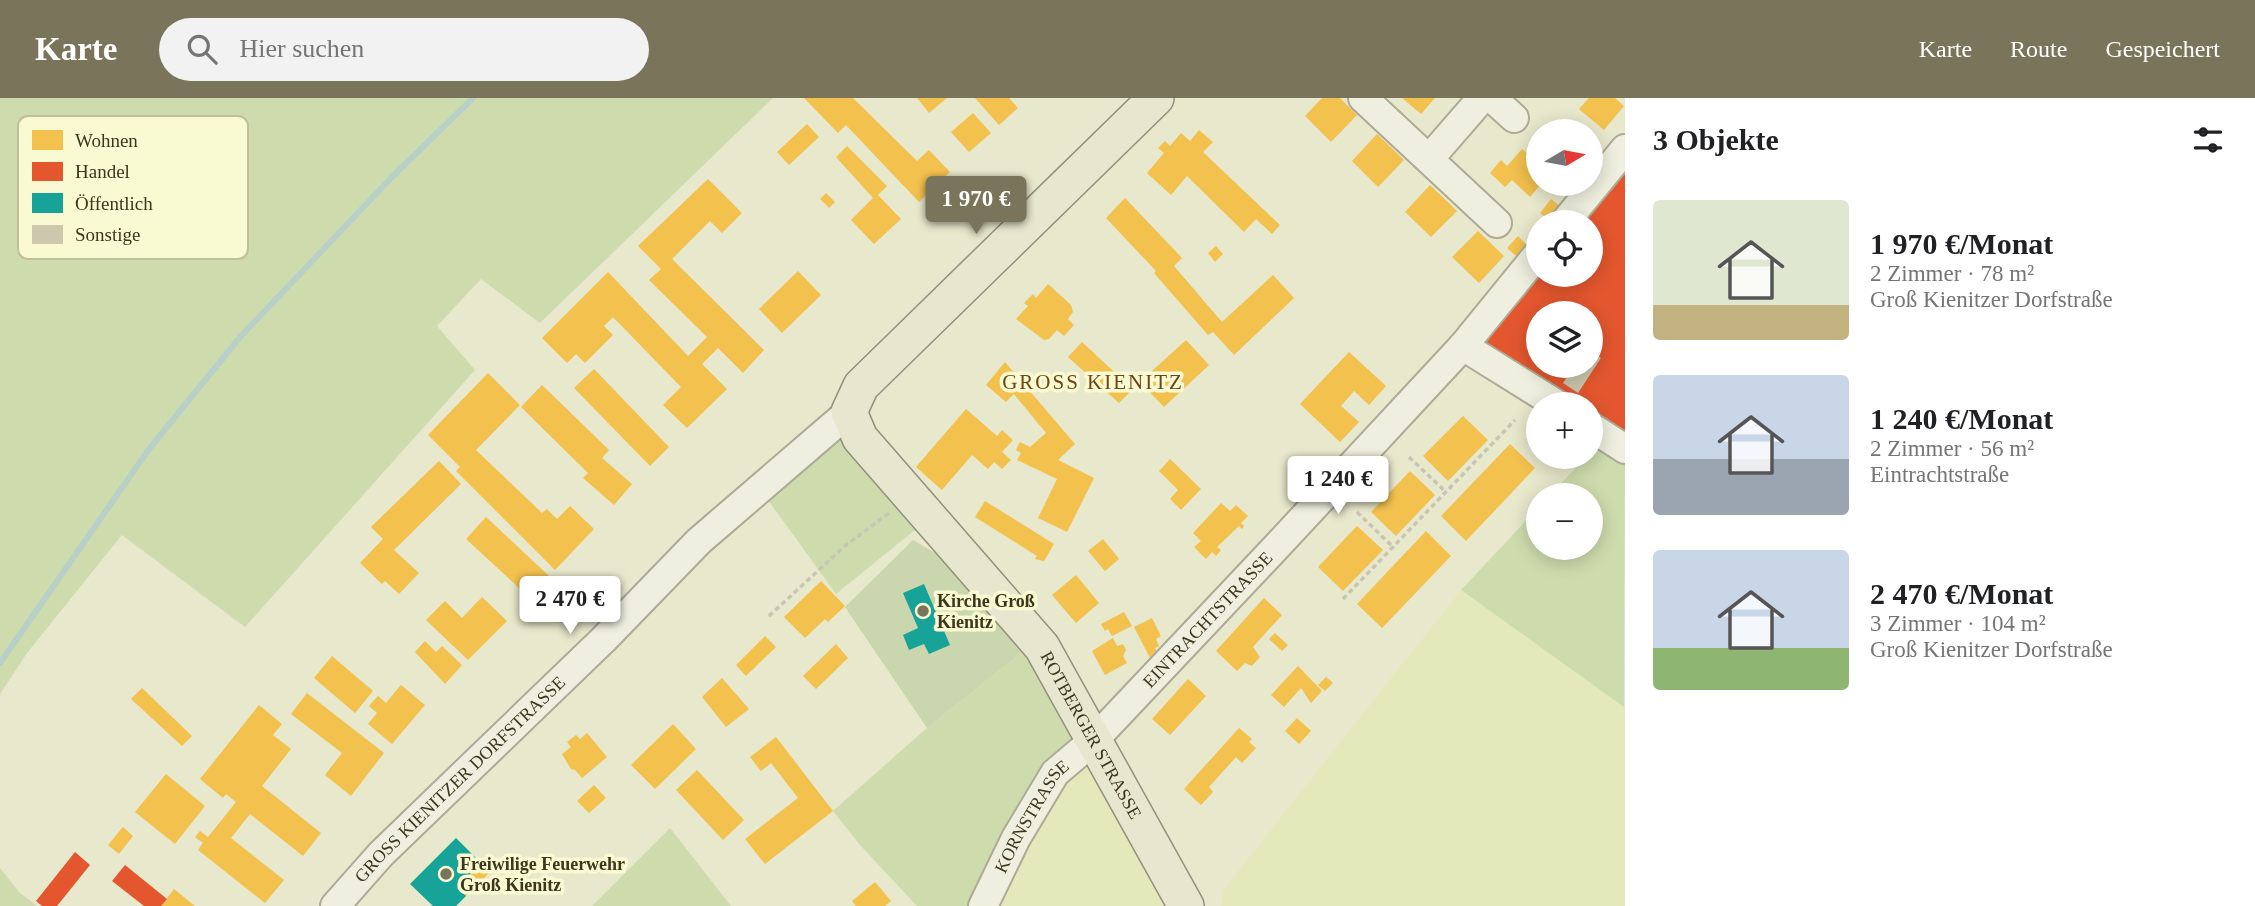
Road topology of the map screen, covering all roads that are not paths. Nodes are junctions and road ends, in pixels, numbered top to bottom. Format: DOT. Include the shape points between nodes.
graph roads {
  1 [pos="1156,98"];
  2 [pos="1363,98"];
  3 [pos="1482,98"];
  4 [pos="1492,98"];
  5 [pos="1514,118"];
  6 [pos="1625,149"];
  7 [pos="1429,159"];
  8 [pos="1575,210"];
  9 [pos="1497,223"];
  10 [pos="1526,269"];
  11 [pos="1463,346"];
  12 [pos="1537,392"];
  13 [pos="849,412"];
  14 [pos="1603,435"];
  15 [pos="1625,449"];
  16 [pos="1094,740"];
  17 [pos="335,906"];
  18 [pos="983,906"];
  19 [pos="1186,906"];
  1 -- 13 [label="main road, GROSS KIENITZER DORFSTRASSE" via="861,386"];
  2 -- 7 [label="street"];
  3 -- 7 [label="street"];
  4 -- 5 [label="street"];
  6 -- 8 [label="street"];
  7 -- 9 [label="street"];
  10 -- 11 [label="street, EINTRACHTSTRASSE"];
  11 -- 12 [label="street"];
  11 -- 16 [label="street, EINTRACHTSTRASSE"];
  13 -- 16 [label="main road, ROTBERGER STRASSE" via="860,438 1042,647"];
  13 -- 17 [label="street, GROSS KIENITZER DORFSTRASSE" via="699,541 381,854"];
  14 -- 15 [label="street"];
  16 -- 18 [label="street, KORNSTRASSE" via="1055,773"];
  16 -- 19 [label="main road, ROTBERGER STRASSE"];
}
